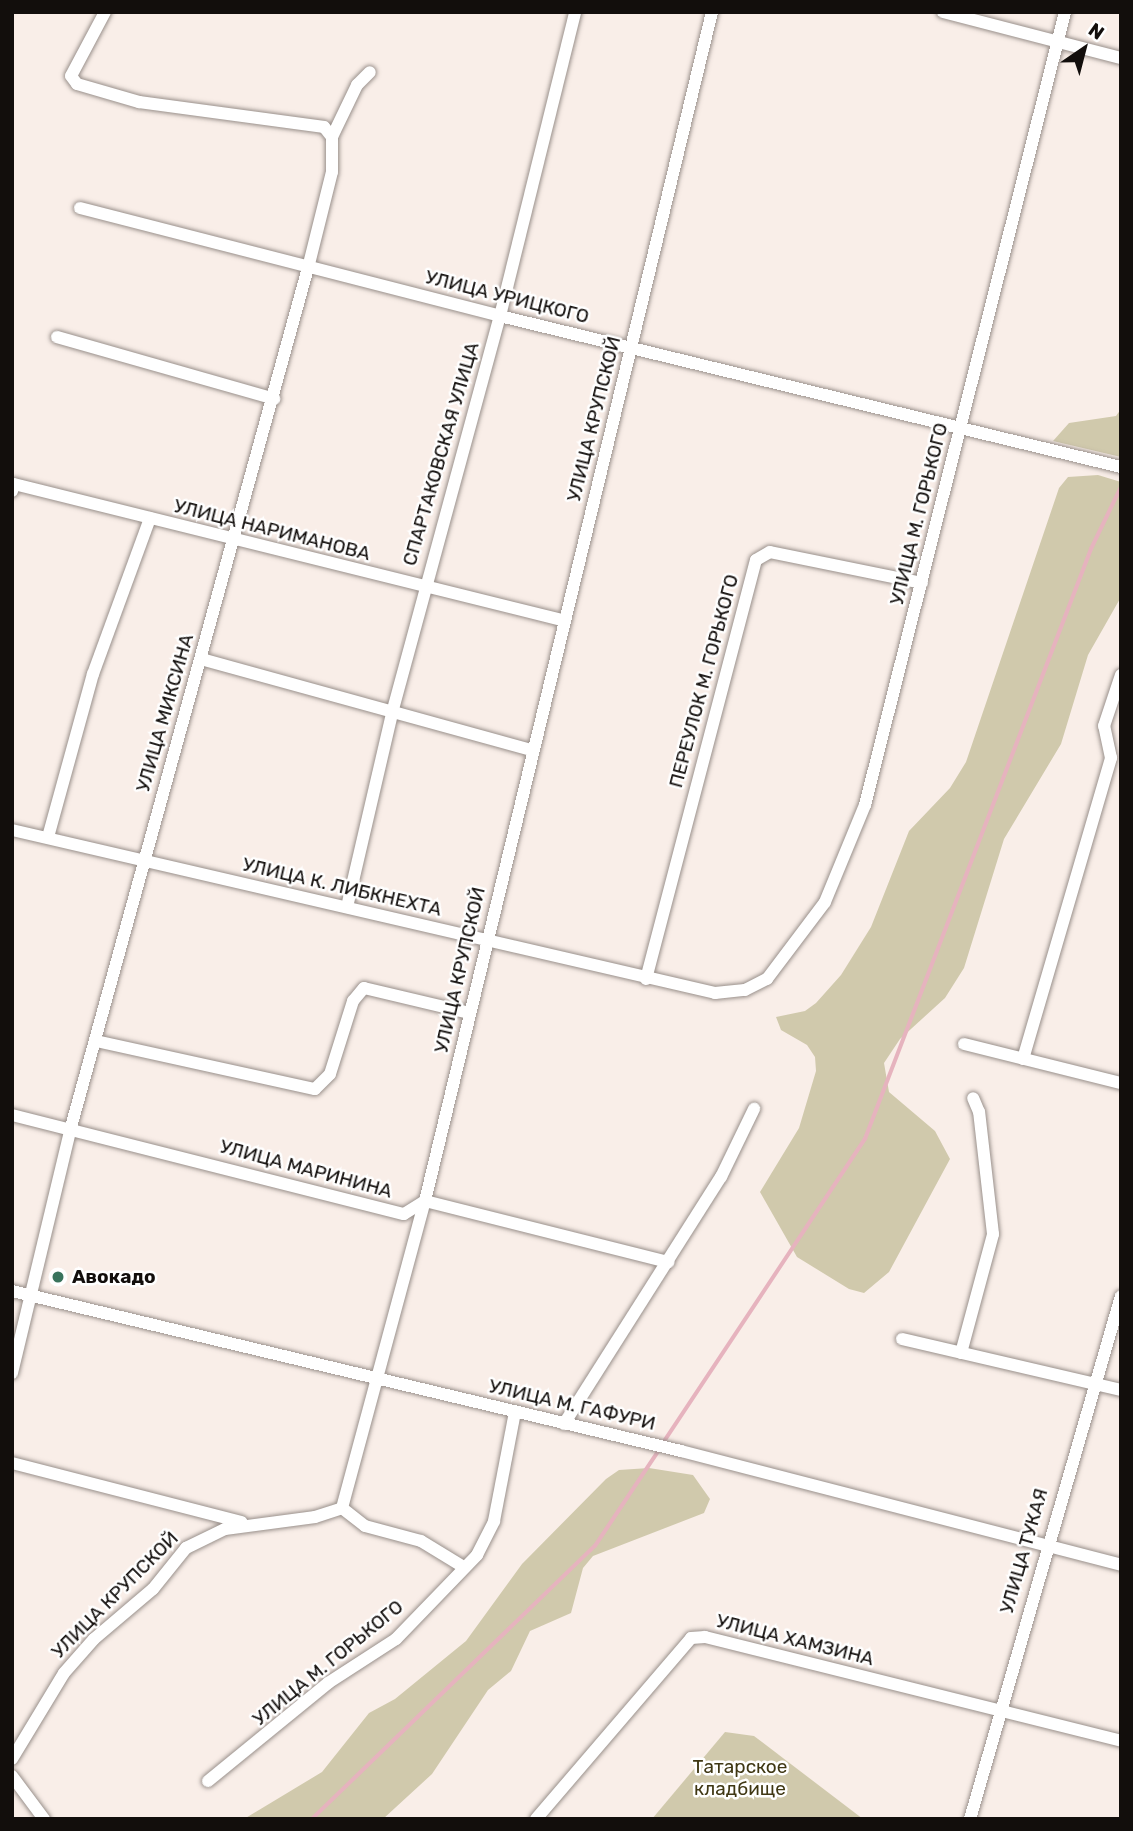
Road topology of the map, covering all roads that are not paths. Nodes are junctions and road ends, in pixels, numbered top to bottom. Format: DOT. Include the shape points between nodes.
graph roads {
  1 [pos="105,12"];
  2 [pos="575,12"];
  3 [pos="712,12"];
  4 [pos="943,12"];
  5 [pos="1065,12"];
  6 [pos="1059,39"];
  7 [pos="1121,58"];
  8 [pos="370,72"];
  9 [pos="332,138"];
  10 [pos="80,208"];
  11 [pos="308,268"];
  12 [pos="500,316"];
  13 [pos="57,337"];
  14 [pos="633,348"];
  15 [pos="274,399"];
  16 [pos="959,429"];
  17 [pos="1121,467"];
  18 [pos="13,488"];
  19 [pos="150,518"];
  20 [pos="230,541"];
  21 [pos="922,583"];
  22 [pos="424,588"];
  23 [pos="562,620"];
  24 [pos="201,659"];
  25 [pos="1121,675"];
  26 [pos="392,713"];
  27 [pos="533,750"];
  28 [pos="1116,759"];
  29 [pos="12,830"];
  30 [pos="48,837"];
  31 [pos="143,861"];
  32 [pos="347,907"];
  33 [pos="485,940"];
  34 [pos="646,979"];
  35 [pos="745,990"];
  36 [pos="470,1013"];
  37 [pos="96,1041"];
  38 [pos="964,1044"];
  39 [pos="1023,1059"];
  40 [pos="1121,1083"];
  41 [pos="973,1098"];
  42 [pos="754,1109"];
  43 [pos="12,1115"];
  44 [pos="71,1128"];
  45 [pos="425,1201"];
  46 [pos="668,1262"];
  47 [pos="12,1291"];
  48 [pos="28,1295"];
  49 [pos="1121,1296"];
  50 [pos="902,1339"];
  51 [pos="961,1353"];
  52 [pos="12,1373"];
  53 [pos="374,1378"];
  54 [pos="1095,1384"];
  55 [pos="1121,1390"];
  56 [pos="515,1412"];
  57 [pos="564,1424"];
  58 [pos="12,1463"];
  59 [pos="342,1508"];
  60 [pos="248,1524"];
  61 [pos="1045,1545"];
  62 [pos="1121,1565"];
  63 [pos="462,1566"];
  64 [pos="999,1710"];
  65 [pos="1121,1741"];
  66 [pos="12,1759"];
  67 [pos="12,1776"];
  68 [pos="208,1781"];
  69 [pos="44,1819"];
  70 [pos="536,1819"];
  71 [pos="970,1819"];
  1 -- 9 [label="street" via="71,76 77,84 139,102 324,127"];
  2 -- 12 [label="street, СПАРТАКОВСКАЯ УЛИЦА"];
  3 -- 14 [label="street, УЛИЦА КРУПСКОЙ"];
  4 -- 6 [label="street"];
  5 -- 6 [label="street, УЛИЦА М. ГОРЬКОГО"];
  6 -- 7 [label="street"];
  6 -- 16 [label="street, УЛИЦА М. ГОРЬКОГО"];
  8 -- 9 [label="street, УЛИЦА МИКСИНА" via="357,85"];
  9 -- 11 [label="street, УЛИЦА МИКСИНА" via="332,172"];
  10 -- 11 [label="street, УЛИЦА УРИЦКОГО"];
  11 -- 12 [label="street, УЛИЦА УРИЦКОГО"];
  11 -- 15 [label="street, УЛИЦА МИКСИНА"];
  12 -- 14 [label="street, УЛИЦА УРИЦКОГО"];
  12 -- 22 [label="street, СПАРТАКОВСКАЯ УЛИЦА"];
  13 -- 15 [label="street"];
  14 -- 16 [label="street, УЛИЦА УРИЦКОГО"];
  14 -- 23 [label="street, УЛИЦА КРУПСКОЙ"];
  15 -- 20 [label="street, УЛИЦА МИКСИНА"];
  16 -- 17 [label="street, УЛИЦА УРИЦКОГО"];
  16 -- 21 [label="street, УЛИЦА М. ГОРЬКОГО"];
  18 -- 19 [label="street, УЛИЦА НАРИМАНОВА"];
  19 -- 20 [label="street, УЛИЦА НАРИМАНОВА"];
  19 -- 30 [label="street" via="93,674"];
  20 -- 22 [label="street, УЛИЦА НАРИМАНОВА"];
  20 -- 24 [label="street, УЛИЦА МИКСИНА"];
  21 -- 34 [label="street, ПЕРЕУЛОК М. ГОРЬКОГО" via="770,552 756,560"];
  21 -- 35 [label="street, УЛИЦА М. ГОРЬКОГО" via="865,805 837,881 786,959 768,979"];
  22 -- 23 [label="street, УЛИЦА НАРИМАНОВА"];
  22 -- 26 [label="street, СПАРТАКОВСКАЯ УЛИЦА"];
  23 -- 27 [label="street, УЛИЦА КРУПСКОЙ"];
  24 -- 26 [label="street"];
  24 -- 31 [label="street, УЛИЦА МИКСИНА"];
  25 -- 28 [label="street" via="1104,726"];
  26 -- 27 [label="street"];
  26 -- 32 [label="street, СПАРТАКОВСКАЯ УЛИЦА"];
  27 -- 33 [label="street, УЛИЦА КРУПСКОЙ"];
  28 -- 39 [label="street"];
  29 -- 30 [label="street, УЛИЦА К. ЛИБКНЕХТА"];
  30 -- 31 [label="street, УЛИЦА К. ЛИБКНЕХТА"];
  31 -- 32 [label="street, УЛИЦА К. ЛИБКНЕХТА"];
  31 -- 37 [label="street, УЛИЦА МИКСИНА"];
  32 -- 33 [label="street, УЛИЦА К. ЛИБКНЕХТА"];
  33 -- 34 [label="street, УЛИЦА К. ЛИБКНЕХТА"];
  33 -- 36 [label="street, УЛИЦА КРУПСКОЙ"];
  34 -- 35 [label="street, УЛИЦА К. ЛИБКНЕХТА" via="715,993"];
  36 -- 37 [label="street" via="364,988 353,1000 330,1074 315,1089"];
  36 -- 45 [label="street, УЛИЦА КРУПСКОЙ"];
  37 -- 44 [label="street, УЛИЦА МИКСИНА"];
  38 -- 39 [label="street"];
  39 -- 40 [label="street"];
  41 -- 51 [label="street" via="979,1112 993,1234"];
  42 -- 46 [label="street" via="722,1177"];
  43 -- 44 [label="street, УЛИЦА МАРИНИНА"];
  44 -- 45 [label="street, УЛИЦА МАРИНИНА" via="404,1214"];
  44 -- 48 [label="street, УЛИЦА МИКСИНА"];
  45 -- 46 [label="street"];
  45 -- 53 [label="street, УЛИЦА КРУПСКОЙ"];
  46 -- 57 [label="street"];
  47 -- 48 [label="street, УЛИЦА М. ГАФУРИ"];
  48 -- 52 [label="street, УЛИЦА МИКСИНА"];
  48 -- 53 [label="street, УЛИЦА М. ГАФУРИ"];
  49 -- 54 [label="street, УЛИЦА ТУКАЯ"];
  50 -- 51 [label="street"];
  51 -- 54 [label="street"];
  53 -- 56 [label="street, УЛИЦА М. ГАФУРИ"];
  53 -- 59 [label="street, УЛИЦА КРУПСКОЙ"];
  54 -- 55 [label="street"];
  54 -- 61 [label="street, УЛИЦА ТУКАЯ"];
  56 -- 57 [label="street, УЛИЦА М. ГАФУРИ"];
  56 -- 63 [label="street, УЛИЦА М. ГОРЬКОГО" via="494,1521 477,1555"];
  57 -- 61 [label="street, УЛИЦА М. ГАФУРИ"];
  58 -- 60 [label="street"];
  59 -- 60 [label="street, УЛИЦА КРУПСКОЙ" via="315,1517"];
  59 -- 63 [label="street" via="365,1526 421,1541"];
  60 -- 66 [label="street, УЛИЦА КРУПСКОЙ" via="225,1529 186,1548 153,1590 64,1673"];
  61 -- 62 [label="street, УЛИЦА М. ГАФУРИ"];
  61 -- 64 [label="street, УЛИЦА ТУКАЯ"];
  63 -- 68 [label="street, УЛИЦА М. ГОРЬКОГО" via="396,1639 328,1683"];
  64 -- 65 [label="street, УЛИЦА ХАМЗИНА"];
  64 -- 70 [label="street, УЛИЦА ХАМЗИНА" via="705,1637 691,1638"];
  64 -- 71 [label="street, УЛИЦА ТУКАЯ"];
  67 -- 69 [label="street"];
}
